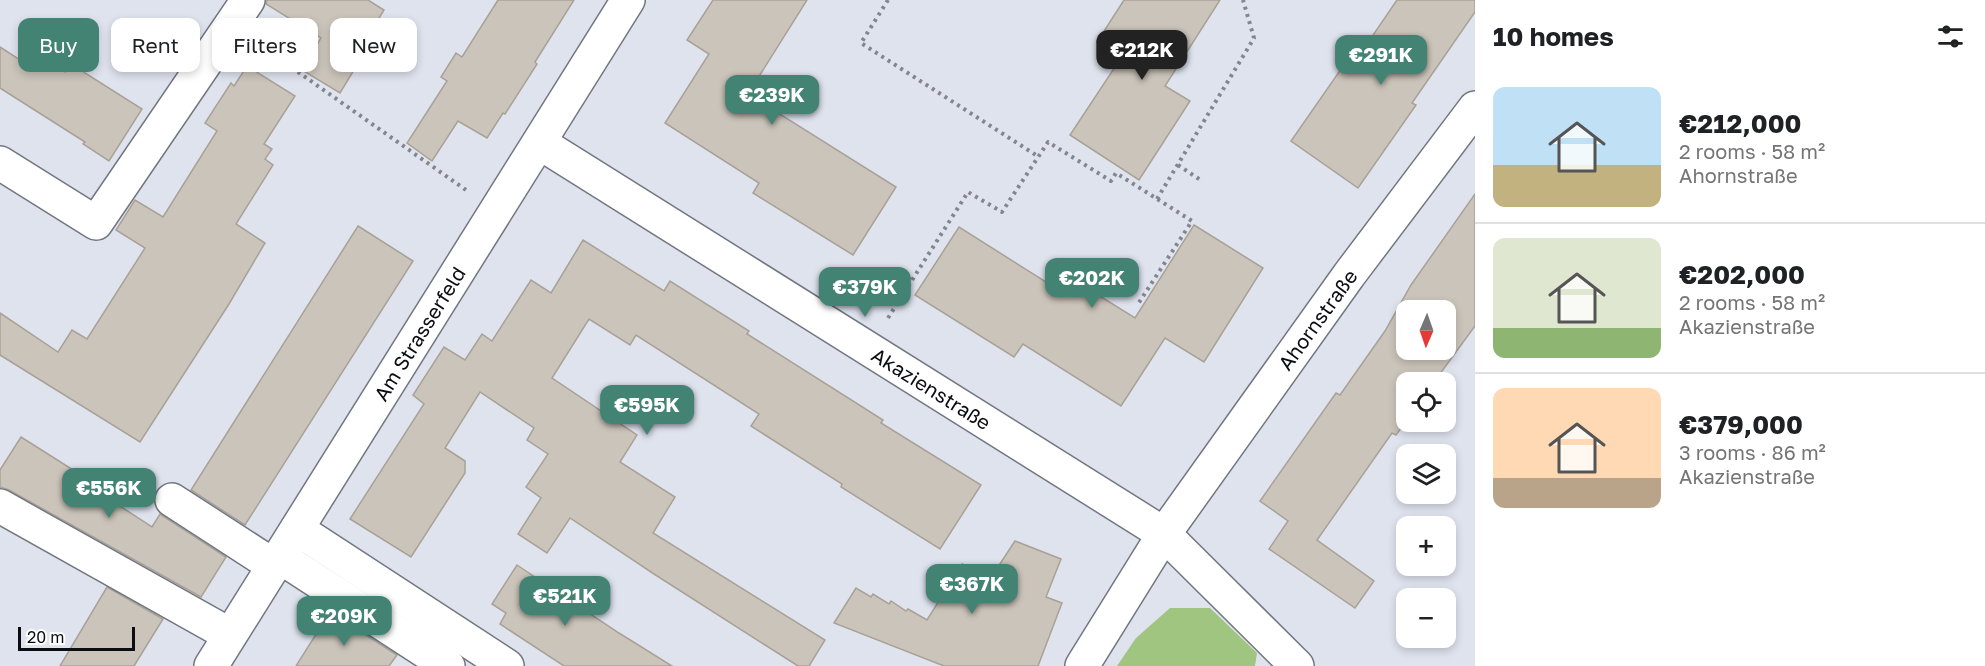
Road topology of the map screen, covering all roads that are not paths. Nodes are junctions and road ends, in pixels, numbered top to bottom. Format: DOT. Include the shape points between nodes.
graph roads {
  1 [pos="628,0"];
  2 [pos="240,13"];
  3 [pos="1475,108"];
  4 [pos="540,143"];
  5 [pos="0,163"];
  6 [pos="172,500"];
  7 [pos="0,507"];
  8 [pos="297,529"];
  9 [pos="1164,534"];
  10 [pos="277,561"];
  11 [pos="230,635"];
  12 [pos="211,666"];
  13 [pos="448,666"];
  14 [pos="507,666"];
  15 [pos="1082,666"];
  16 [pos="1297,666"];
  1 -- 4 [label="street, Am Strasserfeld"];
  2 -- 5 [label="street" via="96,223"];
  3 -- 9 [label="street, Ahornstraße" via="1349,275"];
  4 -- 8 [label="street, Am Strasserfeld"];
  4 -- 9 [label="street, Akazienstraße"];
  6 -- 10 [label="street"];
  7 -- 11 [label="street"];
  8 -- 10 [label="street, Am Strasserfeld"];
  8 -- 14 [label="street"];
  9 -- 15 [label="street, Ahornstraße"];
  9 -- 16 [label="street, Akazienstraße"];
  10 -- 11 [label="street, Am Strasserfeld"];
  10 -- 13 [label="street"];
  11 -- 12 [label="street, Am Strasserfeld"];
}
